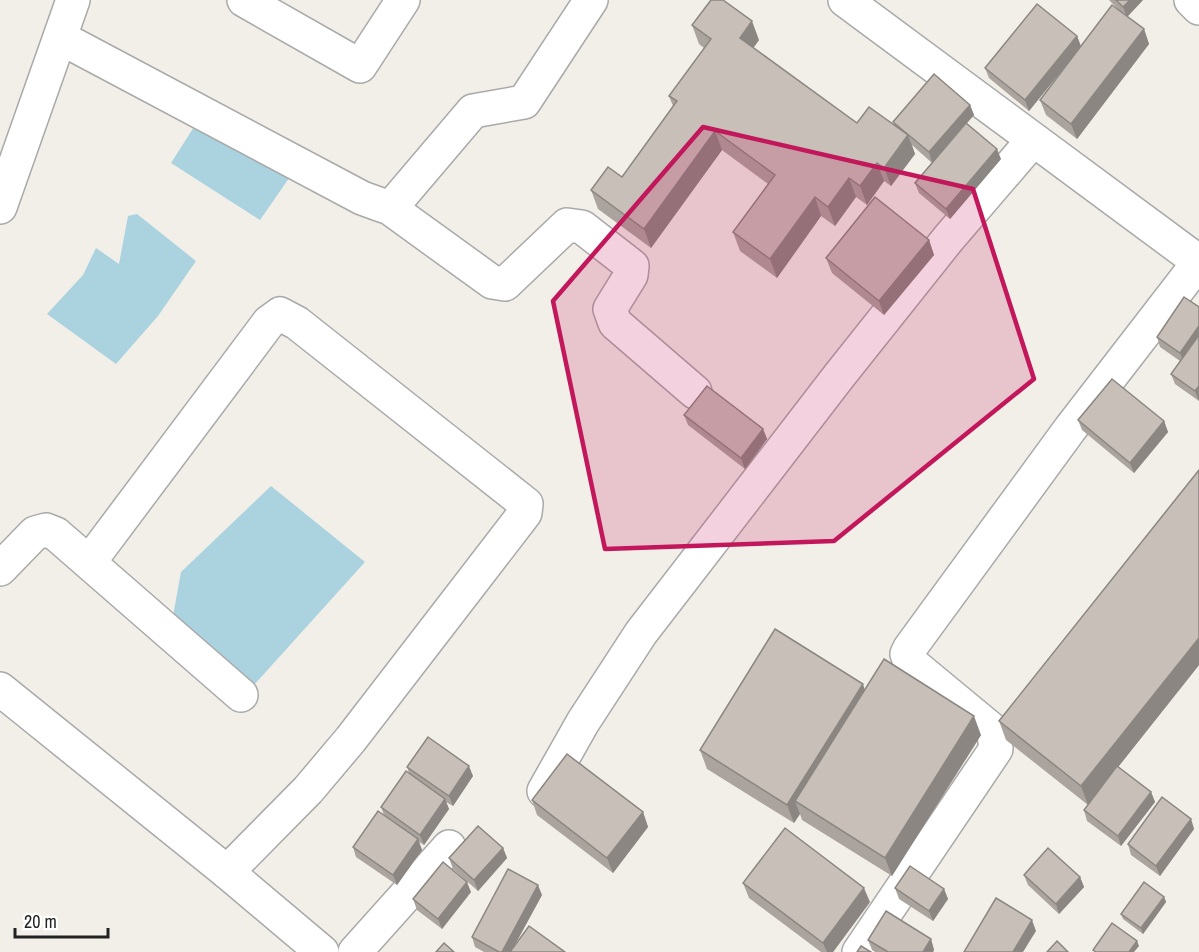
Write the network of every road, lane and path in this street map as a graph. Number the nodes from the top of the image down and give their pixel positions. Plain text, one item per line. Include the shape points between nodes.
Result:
1 (73, 0) edge
2 (244, 0) edge
3 (403, 0) edge
4 (591, 0) edge
5 (845, 0) edge
6 (1191, 0) edge
7 (1199, 8) edge
8 (61, 38) junction
9 (1033, 140) junction
10 (387, 206) junction
11 (0, 207) edge
12 (1199, 262) edge
13 (695, 392) dead end
14 (90, 561) junction
15 (0, 569) edge
16 (0, 689) edge
17 (241, 695) dead end
18 (544, 790) edge
19 (449, 847) dead end
20 (227, 872) junction
21 (322, 952) edge
22 (355, 952) edge
23 (859, 952) edge

1 - 8 street
2 - 3 street via 360,66
4 - 10 street via 524,102 473,111 394,204
5 - 9 street
6 - 7 street
8 - 10 street via 362,198
8 - 11 street
9 - 12 street
9 - 18 street via 839,376 641,633
10 - 13 street via 501,285 567,225 582,227 632,266 631,275 610,309 615,323
12 - 23 street via 1070,429 910,648 910,662 991,729 996,749
14 - 15 street via 46,530 35,534
14 - 17 street
14 - 20 street via 270,322 280,314 297,323 526,504 525,513 351,739 308,790
16 - 20 street
19 - 22 street
20 - 21 street

